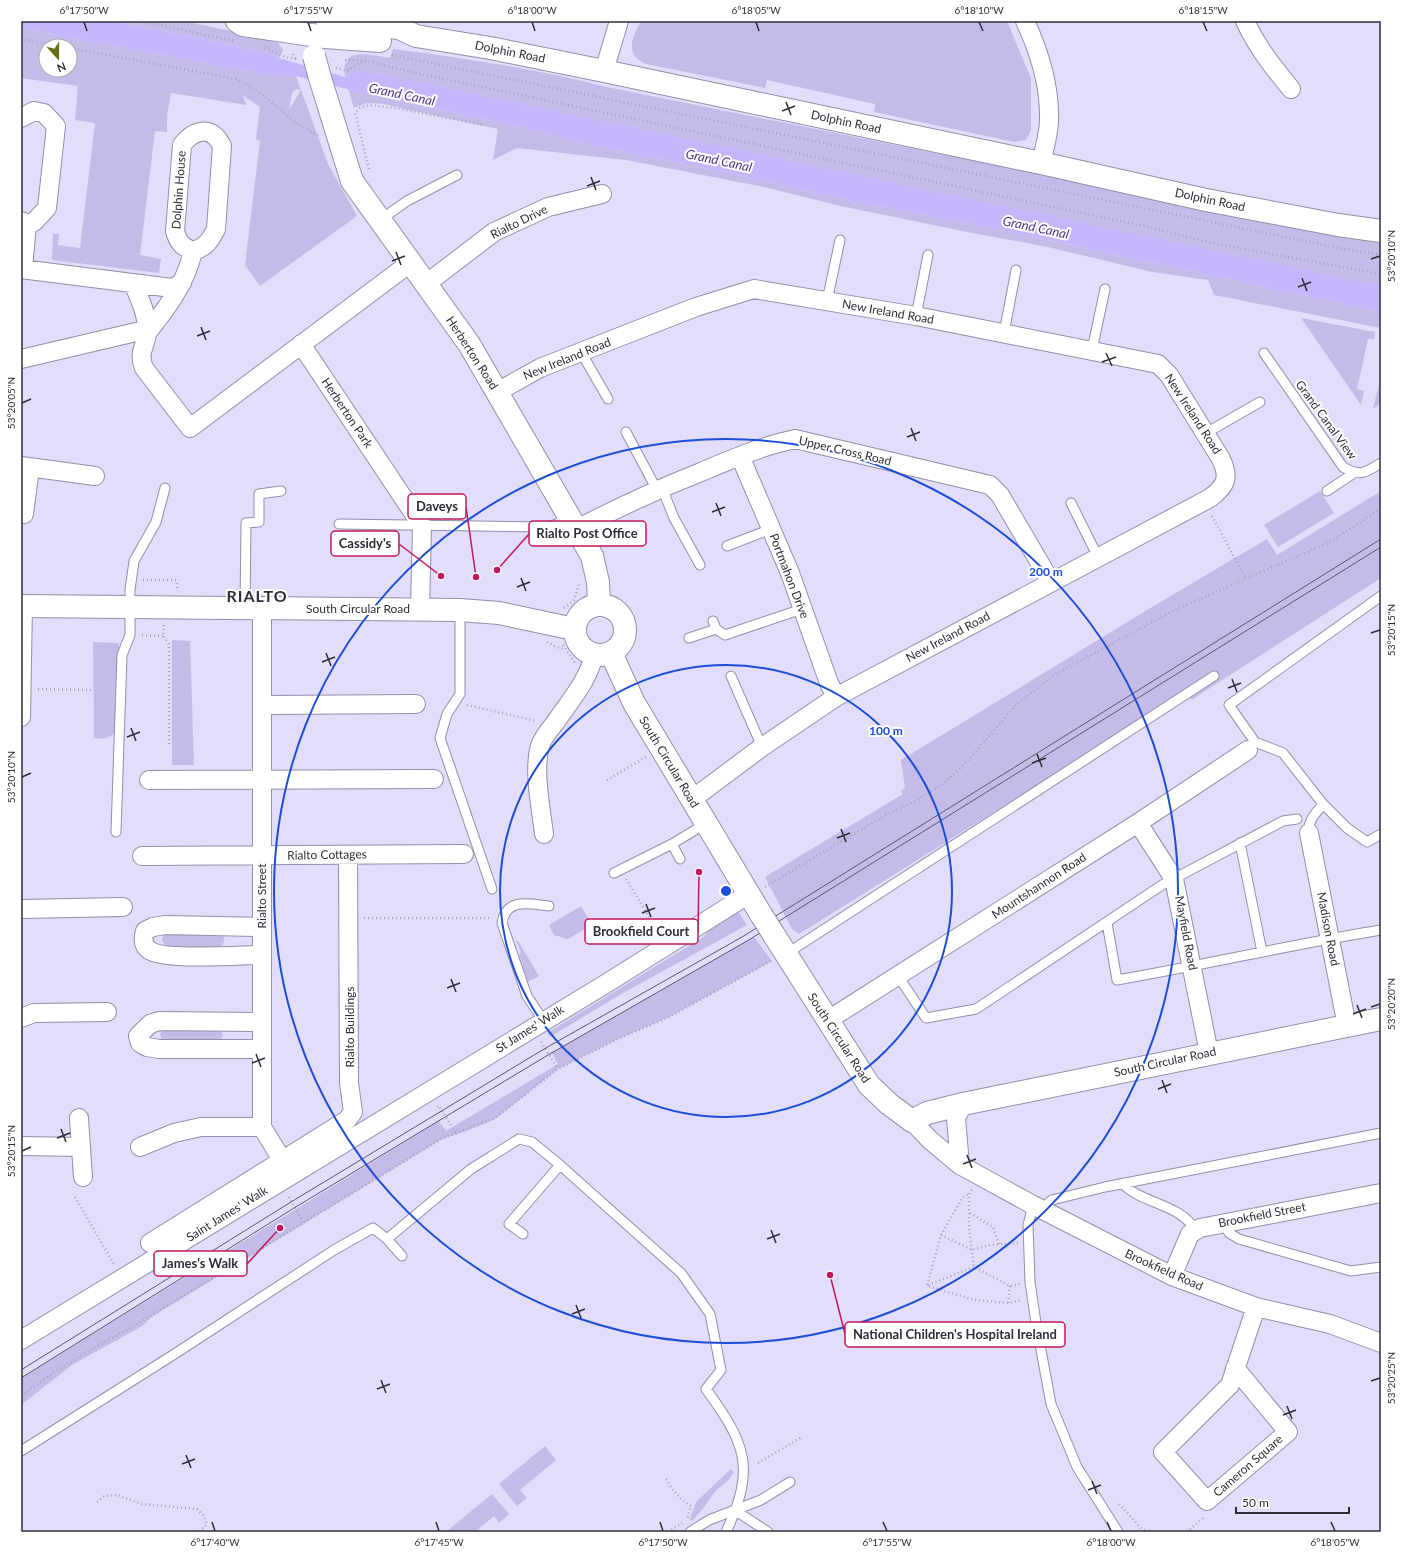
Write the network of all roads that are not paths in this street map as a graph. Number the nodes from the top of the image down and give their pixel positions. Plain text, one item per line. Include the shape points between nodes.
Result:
1 (327, 21) edge
2 (619, 21) edge
3 (1025, 21) edge
4 (1245, 21) edge
5 (305, 28) edge
6 (238, 31) edge
7 (416, 36) junction
8 (604, 71) junction
9 (1291, 88) dead end
10 (21, 118) edge
11 (1041, 163) junction
12 (457, 175) dead end
13 (602, 194) dead end
14 (380, 220) junction
15 (24, 222) edge
16 (1381, 231) edge
17 (840, 240) dead end
18 (193, 251) junction
19 (928, 255) dead end
20 (410, 264) junction
21 (22, 269) edge
22 (1016, 270) dead end
23 (133, 283) junction
24 (182, 283) junction
25 (426, 284) junction
26 (1105, 289) dead end
27 (827, 301) junction
28 (916, 316) junction
29 (147, 333) junction
30 (1004, 333) junction
31 (301, 344) junction
32 (1092, 350) junction
33 (581, 352) junction
34 (1264, 353) dead end
35 (21, 359) edge
36 (497, 392) junction
37 (608, 399) dead end
38 (1260, 402) dead end
39 (626, 432) dead end
40 (1206, 433) junction
41 (740, 456) junction
42 (1381, 463) edge
43 (26, 467) edge
44 (1354, 473) junction
45 (95, 476) dead end
46 (165, 488) dead end
47 (660, 489) junction
48 (281, 491) dead end
49 (1327, 491) dead end
50 (1071, 504) dead end
51 (24, 514) dead end
52 (573, 523) junction
53 (338, 524) dead end
54 (422, 526) junction
55 (771, 529) junction
56 (726, 546) dead end
57 (1098, 557) junction
58 (700, 566) dead end
59 (1051, 582) junction
60 (1381, 596) edge
61 (607, 599) junction
62 (22, 606) edge
63 (129, 606) junction
64 (254, 608) junction
65 (420, 609) junction
66 (802, 609) junction
67 (460, 610) junction
68 (574, 629) junction
69 (689, 638) dead end
70 (612, 651) junction
71 (731, 676) dead end
72 (1214, 676) dead end
73 (836, 697) junction
74 (416, 704) dead end
75 (263, 705) junction
76 (21, 717) edge
77 (1252, 746) junction
78 (762, 747) junction
79 (434, 779) dead end
80 (149, 780) dead end
81 (262, 780) junction
82 (691, 800) junction
83 (1323, 804) junction
84 (1296, 819) dead end
85 (1138, 823) junction
86 (705, 824) junction
87 (116, 832) dead end
88 (1309, 833) joint
89 (544, 834) dead end
90 (1381, 834) edge
91 (1240, 843) junction
92 (672, 844) junction
93 (464, 854) dead end
94 (348, 855) junction
95 (142, 856) dead end
96 (262, 856) junction
97 (680, 859) dead end
98 (614, 873) dead end
99 (1174, 879) junction
100 (492, 889) dead end
101 (756, 891) junction
102 (549, 906) dead end
103 (123, 907) dead end
104 (21, 908) edge
105 (1107, 923) junction
106 (262, 927) junction
107 (1381, 930) edge
108 (1330, 938) junction
109 (1262, 952) junction
110 (786, 954) junction
111 (262, 955) junction
112 (1192, 967) junction
113 (898, 976) junction
114 (107, 1012) dead end
115 (21, 1018) edge
116 (1381, 1019) edge
117 (828, 1020) junction
118 (262, 1022) junction
119 (540, 1022) junction
120 (1347, 1026) junction
121 (262, 1049) junction
122 (1209, 1053) junction
123 (963, 1104) junction
124 (79, 1118) dead end
125 (912, 1121) junction
126 (262, 1127) junction
127 (1381, 1133) edge
128 (21, 1146) edge
129 (81, 1147) junction
130 (140, 1147) dead end
131 (310, 1163) joint
132 (560, 1165) junction
133 (960, 1166) junction
134 (286, 1168) junction
135 (83, 1177) dead end
136 (1122, 1184) junction
137 (1381, 1193) edge
138 (1037, 1208) junction
139 (1224, 1223) junction
140 (1195, 1230) junction
141 (523, 1234) dead end
142 (387, 1239) junction
143 (150, 1242) dead end
144 (402, 1256) dead end
145 (1381, 1267) edge
146 (1172, 1276) junction
147 (1256, 1307) junction
148 (21, 1340) edge
149 (1381, 1343) edge
150 (1236, 1368) junction
151 (21, 1451) edge
152 (790, 1482) dead end
153 (736, 1511) junction
154 (690, 1532) edge
155 (726, 1532) edge
156 (768, 1532) edge
157 (1118, 1532) edge

1 - 7 main road, Dolphin Road via 398,28
2 - 8 street
3 - 11 street via 1034,41 1046,90 1050,121
4 - 9 street via 1267,61
5 - 6 main road, Dolphin Road via 243,25
5 - 7 main road, Dolphin Road via 398,42
5 - 14 main road, Herberton Road, bridge via 352,181
7 - 8 main road, Dolphin Road
8 - 11 main road, Dolphin Road
10 - 15 street via 34,111 44,113 56,126 47,208 34,222
11 - 16 main road, Dolphin Road via 1206,200
12 - 14 lane via 407,201
13 - 25 street, Rialto Drive via 548,206 494,232
14 - 20 main road, Herberton Road
15 - 21 street
17 - 27 lane
18 - 18 street, Dolphin House via 178,241 175,231 182,145 189,136 210,132 218,137 222,146 216,229 210,241 201,249
18 - 24 street
19 - 28 lane
20 - 25 main road, Herberton Road
20 - 31 street
21 - 23 street
22 - 30 lane
23 - 24 street via 172,288
23 - 29 street via 142,303
24 - 29 street
25 - 36 main road, Herberton Road via 469,344
26 - 32 lane
27 - 28 street, New Ireland Road
27 - 33 street, New Ireland Road via 754,290 696,307
28 - 30 street, New Ireland Road
29 - 31 street via 140,360 190,428
29 - 35 street via 136,332
30 - 32 street, New Ireland Road
31 - 54 street, Herberton Park
32 - 40 street, New Ireland Road via 1158,364 1169,375
33 - 36 street, New Ireland Road via 540,368
33 - 37 lane
34 - 44 lane, Grand Canal View via 1343,467
36 - 52 main road, Herberton Road
38 - 40 lane
39 - 47 lane
40 - 57 street, New Ireland Road via 1226,469 1225,482 1218,492
41 - 47 street, Upper Cross Road
41 - 55 street, Portmahon Drive
41 - 59 street, Upper Cross Road via 796,439 990,485 1000,495
42 - 44 lane, Grand Canal View via 1366,473
43 - 45 street
43 - 51 street
44 - 49 lane
46 - 63 lane via 156,522 134,561
47 - 52 street, Upper Cross Road
47 - 58 lane
48 - 64 lane via 259,494 259,522 246,523
50 - 57 lane
52 - 54 lane via 547,527
52 - 61 main road, Herberton Road via 593,562 598,582
53 - 54 lane
54 - 65 street
55 - 56 lane
55 - 66 street, Portmahon Drive
57 - 59 street, New Ireland Road
59 - 73 street, New Ireland Road
60 - 77 lane via 1228,704
61 - 68 main road via 580,613
61 - 70 main road via 606,605 616,610 625,624 623,641
62 - 63 main road, South Circular Road
62 - 76 street
63 - 64 main road, South Circular Road via 172,600
63 - 87 lane via 130,635 122,655
64 - 65 main road, South Circular Road
64 - 75 street, Rialto Street
65 - 67 main road, South Circular Road
66 - 69 lane via 725,635 715,625
66 - 73 street, Portmahon Drive
67 - 68 main road, South Circular Road via 499,613
67 - 100 lane via 460,694 447,714 440,738
68 - 70 main road via 581,647
70 - 82 main road, South Circular Road via 634,704
70 - 89 street via 591,666 582,684 540,745 538,760
71 - 78 lane
72 - 110 lane
73 - 78 street, New Ireland Road
74 - 75 street
75 - 81 street, Rialto Street
77 - 83 lane via 1283,753
77 - 85 street, Mountshannon Road
78 - 82 street, New Ireland Road
79 - 81 street
80 - 81 street
81 - 96 street, Rialto Street
82 - 86 main road, South Circular Road
83 - 88 lane via 1311,820
83 - 90 lane via 1347,828 1367,842
84 - 91 lane via 1283,821
85 - 99 street, Mayfield Road
85 - 113 street, Mountshannon Road
86 - 92 lane
86 - 101 main road, South Circular Road
88 - 108 street, Madison Road
91 - 99 lane
91 - 109 lane
92 - 97 lane
92 - 98 lane
93 - 94 street, Rialto Cottages
94 - 96 street, Rialto Cottages
94 - 134 street, Rialto Buildings via 350,1083 353,1112 347,1120
95 - 96 street, Rialto Cottages
96 - 106 street, Rialto Street
99 - 105 lane
99 - 112 street, Mayfield Road
101 - 110 main road, South Circular Road, bridge via 760,913
101 - 119 street, St James' Walk
102 - 119 lane via 515,904 504,914 502,923 527,996
103 - 104 street
105 - 112 lane via 1117,980
105 - 113 lane via 976,1009 926,1018
106 - 111 street, Rialto Street
106 - 111 street via 165,925 145,931 143,938 145,946 150,951 165,956
107 - 108 lane
108 - 109 lane
108 - 120 street, Madison Road
109 - 112 lane
110 - 117 main road, South Circular Road
111 - 118 street, Rialto Street
112 - 122 street, Mayfield Road
113 - 117 street, Mountshannon Road
114 - 115 street via 34,1014
116 - 120 main road, South Circular Road
117 - 125 main road, South Circular Road via 869,1085
118 - 121 street, Rialto Street
118 - 121 street via 159,1021 150,1024 138,1036 140,1043 159,1049
119 - 131 street, St James' Walk
120 - 122 main road, South Circular Road
121 - 126 street, Rialto Street
122 - 123 main road, South Circular Road
123 - 125 main road, South Circular Road via 927,1113
123 - 133 street via 956,1118
124 - 129 street
125 - 133 street, Brookfield Road
126 - 130 street via 201,1127 174,1133
126 - 134 street, Rialto Street
127 - 136 lane
128 - 129 street
129 - 135 street
131 - 134 street, Saint James' Walk
132 - 141 lane via 509,1224
132 - 142 lane via 532,1142 519,1139 472,1169
132 - 153 lane via 681,1273 710,1314 721,1370 706,1389 724,1415 741,1448 744,1464 742,1488
133 - 138 street, Brookfield Road
134 - 143 street
134 - 148 street, Saint James' Walk
136 - 138 lane via 1052,1200
136 - 140 lane via 1129,1191 1179,1214
137 - 139 street, Brookfield Street
138 - 146 street, Brookfield Road
138 - 157 lane via 1028,1225 1030,1282 1054,1411 1077,1467
139 - 140 street, Brookfield Street
139 - 145 lane via 1229,1233 1240,1240 1351,1271
140 - 146 street via 1190,1234
142 - 144 lane
142 - 151 lane via 373,1228 334,1250
146 - 147 street, Brookfield Road
147 - 149 street, Brookfield Road via 1330,1324
147 - 150 street, Cameron Square
150 - 150 street, Cameron Square via 1230,1385 1163,1452 1207,1501 1288,1432
152 - 153 lane via 761,1500
153 - 154 lane via 709,1520
153 - 155 lane
153 - 156 lane

